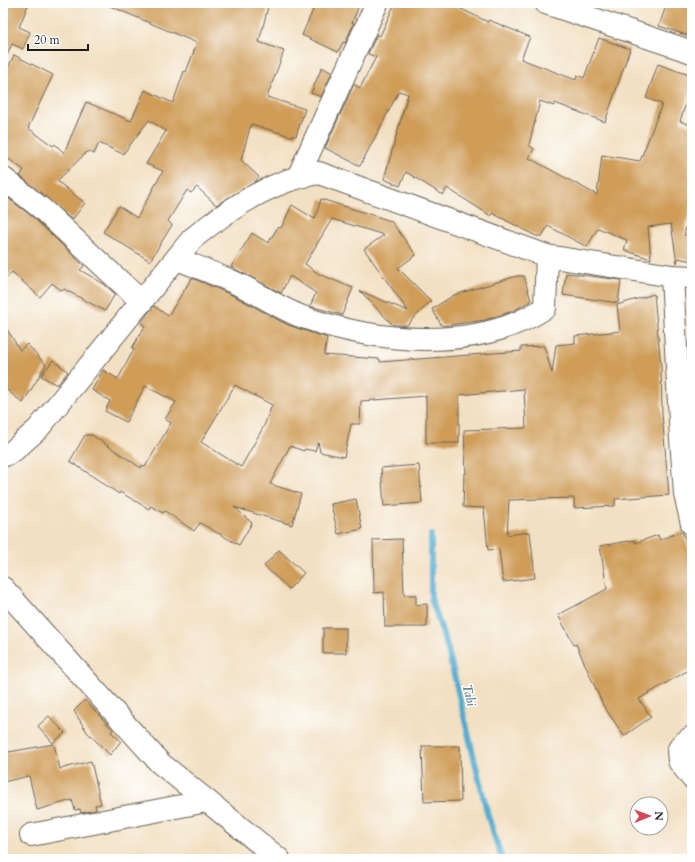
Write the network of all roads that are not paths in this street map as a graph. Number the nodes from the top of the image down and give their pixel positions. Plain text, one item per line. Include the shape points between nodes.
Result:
1 (377, 3) edge
2 (546, 3) edge
3 (692, 52) edge
4 (298, 177) junction
5 (3, 178) edge
6 (546, 256) junction
7 (177, 259) junction
8 (682, 277) edge
9 (142, 302) junction
10 (3, 456) edge
11 (692, 524) edge
12 (3, 588) edge
13 (692, 737) edge
14 (692, 778) edge
15 (208, 801) junction
16 (31, 835) dead end
17 (279, 859) edge

1 - 4 street
2 - 3 street
4 - 6 street via 319,173
4 - 7 street via 272,186 213,222 192,239
5 - 9 street via 42,209
6 - 7 street via 545,308 527,320 471,336 425,340 340,328 299,315 246,288
6 - 8 street
7 - 9 street
8 - 11 street via 681,439 685,494
9 - 10 street via 38,429 13,452
12 - 15 street via 160,763
13 - 14 street via 682,744 678,751 679,761
15 - 16 street
15 - 17 street

